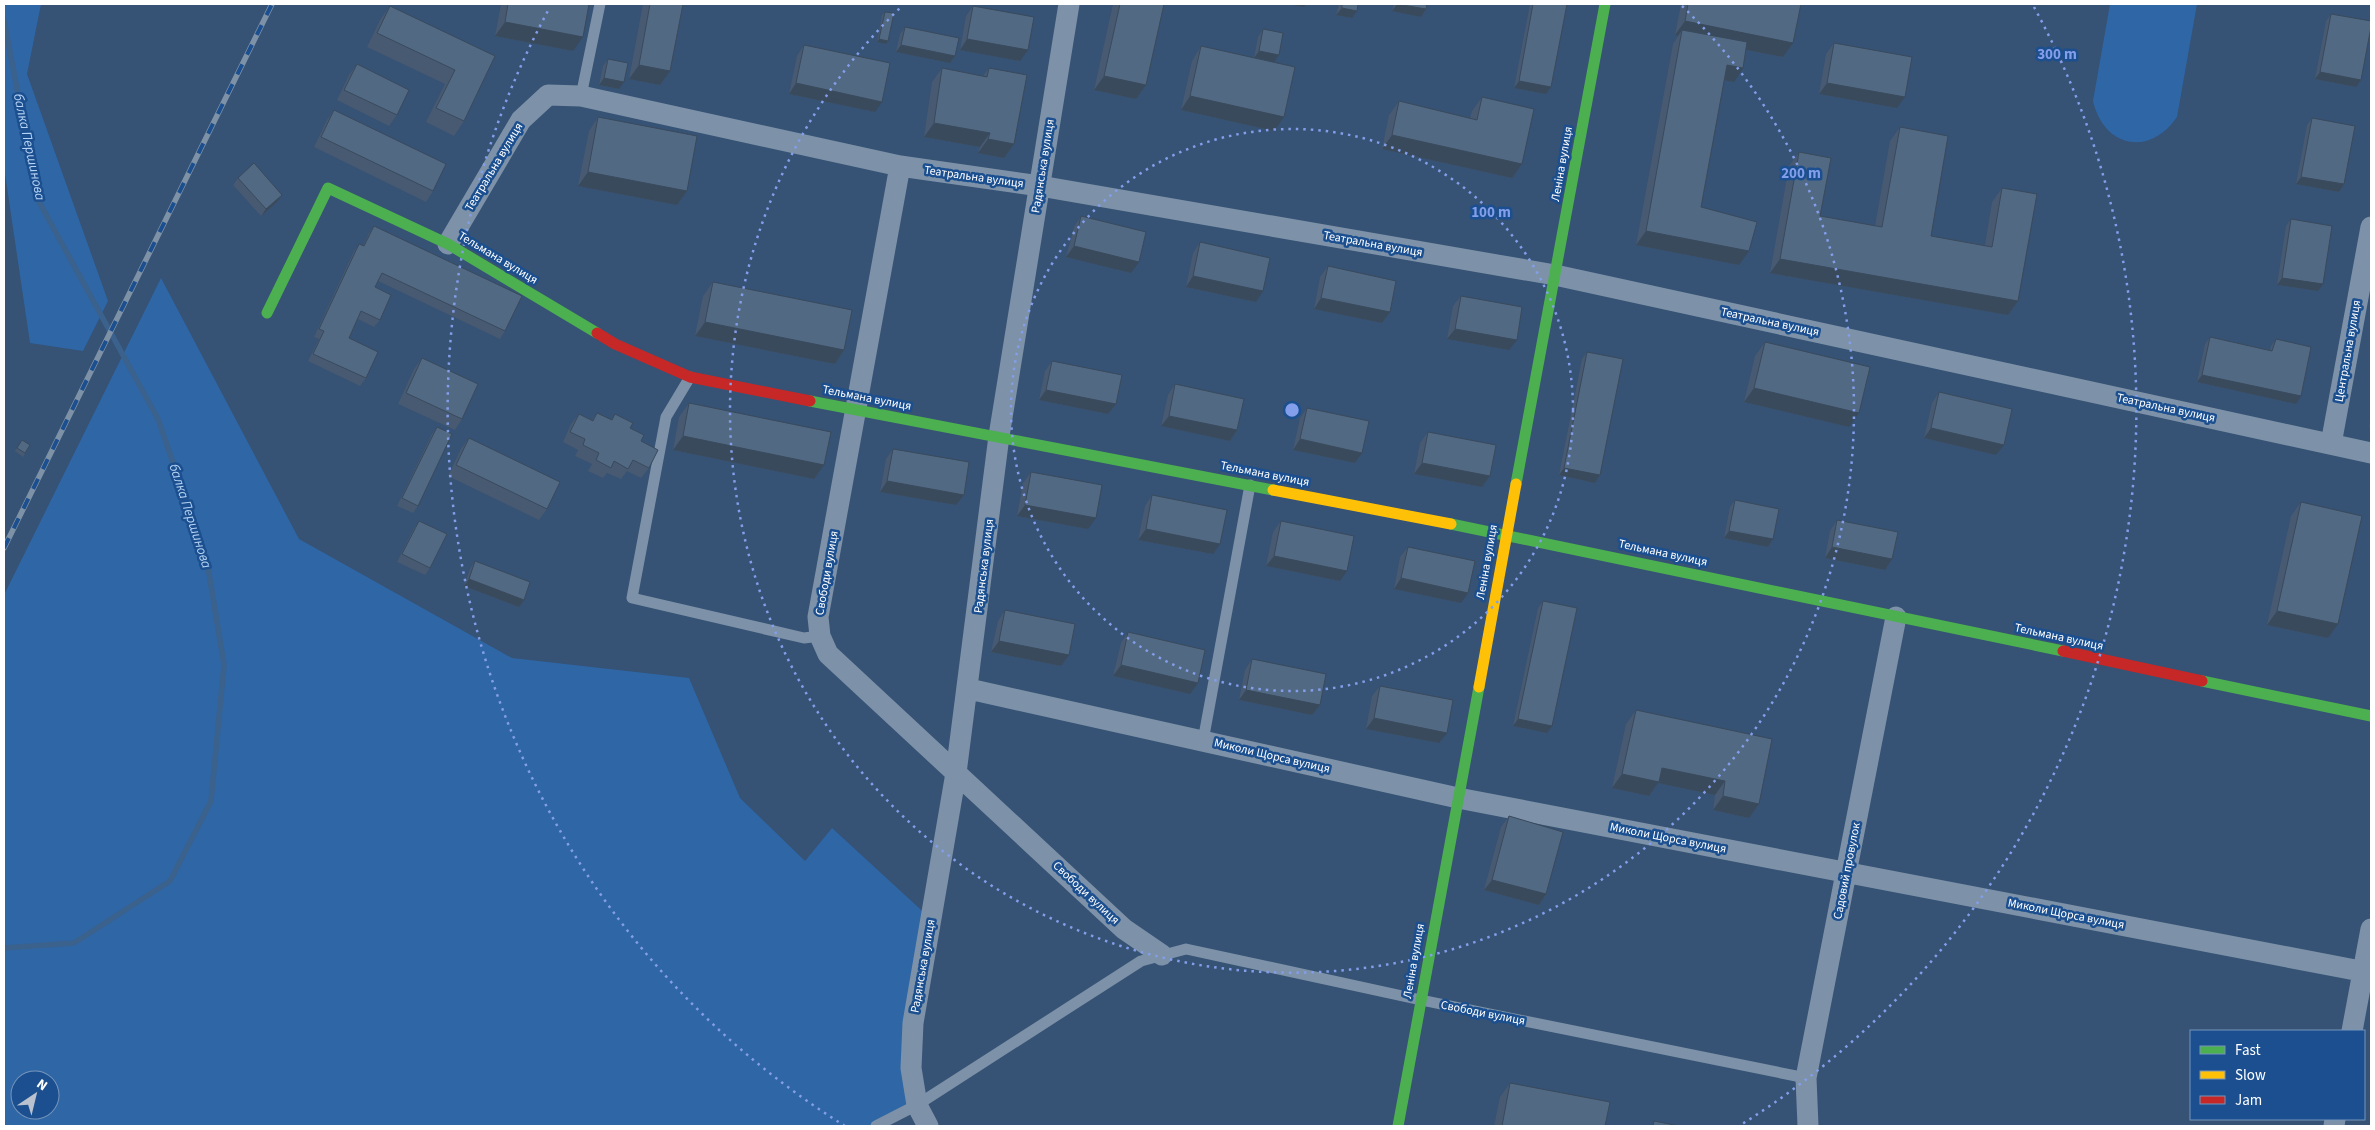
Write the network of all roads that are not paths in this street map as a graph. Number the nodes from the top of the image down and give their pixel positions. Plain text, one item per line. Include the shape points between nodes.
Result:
1 (600, 4) edge
2 (1069, 4) edge
3 (1605, 4) edge
4 (581, 96) junction
5 (900, 166) junction
6 (1040, 186) junction
7 (2371, 228) edge
8 (448, 244) junction
9 (1555, 276) junction
10 (267, 313) dead end
11 (690, 377) junction
12 (857, 411) junction
13 (1000, 436) junction
14 (2331, 444) junction
15 (2371, 453) edge
16 (1250, 485) junction
17 (1506, 534) junction
18 (1896, 617) junction
19 (820, 636) junction
20 (968, 689) junction
21 (2371, 716) edge
22 (1203, 741) junction
23 (956, 773) junction
24 (1458, 798) junction
25 (1846, 872) junction
26 (2371, 929) edge
27 (1162, 955) junction
28 (2368, 972) edge
29 (1421, 1000) junction
30 (2352, 1030) edge
31 (1806, 1078) junction
32 (917, 1105) junction
33 (876, 1126) edge
34 (928, 1126) edge
35 (1398, 1126) edge
36 (1808, 1126) edge

1 - 4 lane
2 - 6 street, Радянська вулиця
3 - 9 street, Леніна вулиця
4 - 5 street, Театральна вулиця
4 - 8 street, Театральна вулиця via 548,95 521,120
5 - 6 street, Театральна вулиця
5 - 12 street, Свободи вулиця
6 - 9 street, Театральна вулиця
6 - 13 street, Радянська вулиця
7 - 14 street, Центральна вулиця
8 - 10 street, Тельмана вулиця via 328,188
8 - 11 street, Тельмана вулиця via 615,344
9 - 14 street, Театральна вулиця
9 - 17 street, Леніна вулиця
11 - 12 street, Тельмана вулиця
11 - 19 lane via 666,417 632,598 804,638
12 - 13 street, Тельмана вулиця
12 - 19 street, Свободи вулиця via 818,617
13 - 16 street, Тельмана вулиця
13 - 20 street, Радянська вулиця
14 - 15 street, Театральна вулиця
16 - 17 street, Тельмана вулиця
16 - 22 lane
17 - 18 street, Тельмана вулиця
17 - 24 street, Леніна вулиця
18 - 21 street, Тельмана вулиця
18 - 25 street, Садовий провулок
19 - 23 street, Свободи вулиця via 828,654
20 - 22 street, Миколи Щорса вулиця
20 - 23 street, Радянська вулиця
22 - 24 street, Миколи Щорса вулиця
23 - 27 street, Свободи вулиця via 1124,929
23 - 32 street, Радянська вулиця via 913,1023 911,1068
24 - 25 street, Миколи Щорса вулиця
24 - 29 street, Леніна вулиця
25 - 28 street, Миколи Щорса вулиця
25 - 31 street, Садовий провулок
26 - 28 street
27 - 29 lane, Свободи вулиця via 1186,949
27 - 32 lane, Свободи вулиця via 1141,961
28 - 30 street
29 - 31 lane, Свободи вулиця
29 - 35 street, Леніна вулиця
31 - 36 street, Садовий провулок
32 - 33 lane, Свободи вулиця
32 - 34 street, Радянська вулиця

